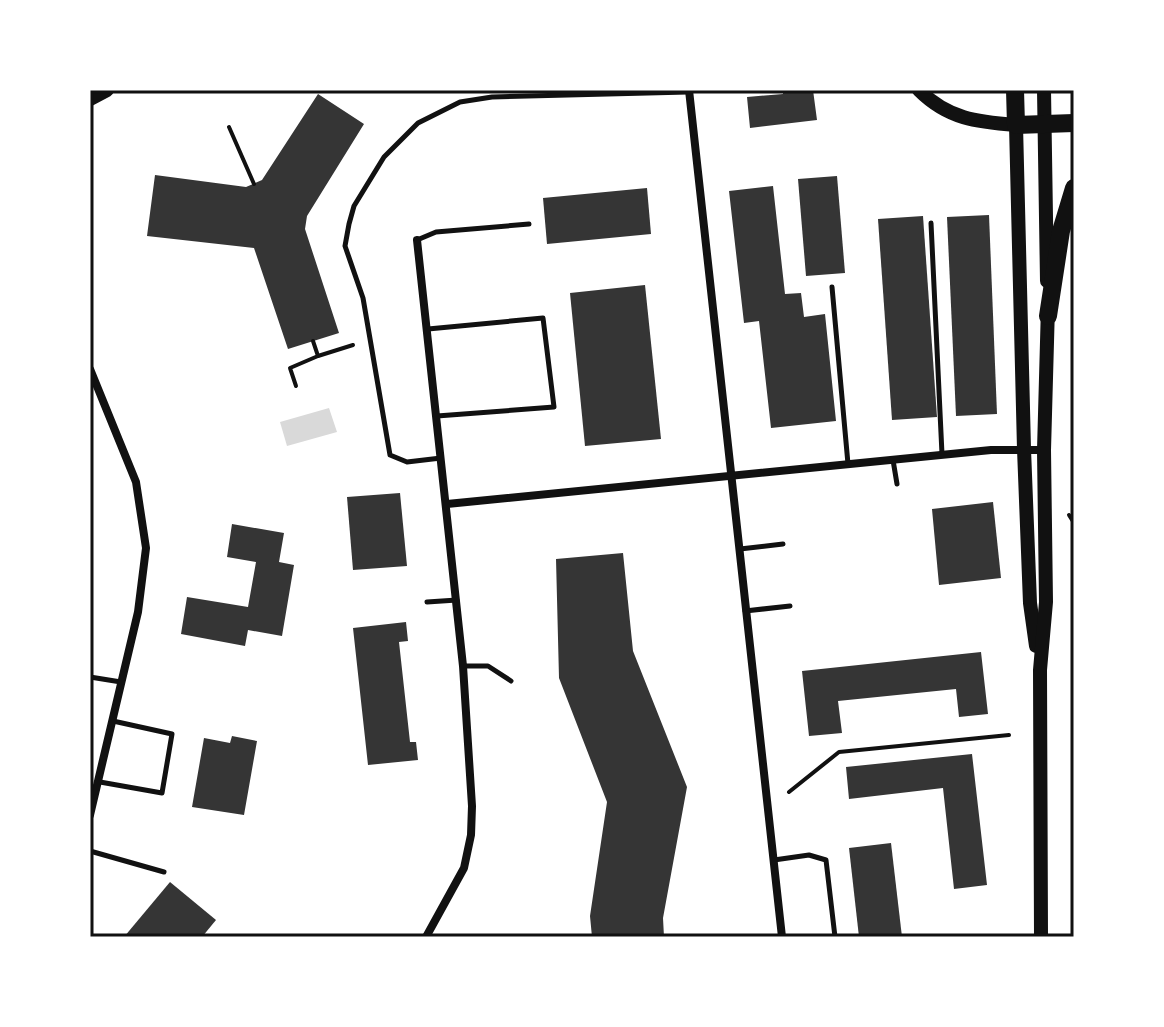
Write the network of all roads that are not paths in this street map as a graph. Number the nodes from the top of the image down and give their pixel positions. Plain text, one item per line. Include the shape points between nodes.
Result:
1 (107, 90) edge
2 (919, 90) edge
3 (1015, 90) edge
4 (1044, 90) edge
5 (689, 91) edge
6 (90, 99) edge
7 (1074, 123) edge
8 (1045, 124) junction
9 (1016, 125) junction
10 (1074, 188) edge
11 (931, 223) dead end
12 (529, 224) dead end
13 (417, 240) joint
14 (832, 287) dead end
15 (1048, 316) junction
16 (428, 329) junction
17 (90, 369) edge
18 (437, 416) junction
19 (1024, 449) junction
20 (1044, 450) junction
21 (942, 455) junction
22 (442, 458) junction
23 (892, 459) junction
24 (848, 464) junction
25 (730, 475) junction
26 (897, 484) dead end
27 (447, 504) junction
28 (783, 544) dead end
29 (739, 549) junction
30 (457, 600) junction
31 (427, 602) dead end
32 (790, 606) dead end
33 (745, 611) junction
34 (463, 666) junction
35 (1040, 670) junction
36 (90, 677) edge
37 (511, 681) dead end
38 (122, 682) junction
39 (113, 721) junction
40 (100, 782) junction
41 (90, 815) edge
42 (90, 851) edge
43 (774, 860) junction
44 (164, 872) dead end
45 (426, 937) edge
46 (782, 937) edge
47 (835, 937) edge
48 (1041, 937) edge

1 - 6 street
2 - 9 street via 964,119
3 - 9 highway
4 - 8 street
5 - 22 lane via 460,102 418,123 384,157 354,206 345,246 363,298 390,455 407,462
5 - 25 street
7 - 8 highway
8 - 9 highway
8 - 15 street
9 - 19 street
10 - 15 highway via 1061,231
11 - 21 lane
12 - 13 lane via 436,232
13 - 16 street
14 - 24 lane
15 - 20 street
16 - 18 street
16 - 18 lane via 543,318 554,407
17 - 38 street via 126,452 144,516 145,561
18 - 22 street
19 - 20 street
19 - 21 street
19 - 35 street via 1030,603
20 - 35 street via 1046,602
21 - 23 street
22 - 27 street
23 - 24 street
23 - 26 lane
24 - 25 street
25 - 27 street
25 - 29 street
27 - 30 street
28 - 29 lane
29 - 33 street
30 - 31 lane
30 - 34 street
32 - 33 lane
33 - 43 street
34 - 37 lane via 488,666
34 - 45 street via 471,835 455,888
35 - 48 street
36 - 38 lane
38 - 39 street
39 - 40 street
39 - 40 lane via 172,734 162,793
40 - 41 street
42 - 44 lane
43 - 46 street
43 - 47 lane via 809,855 826,860

